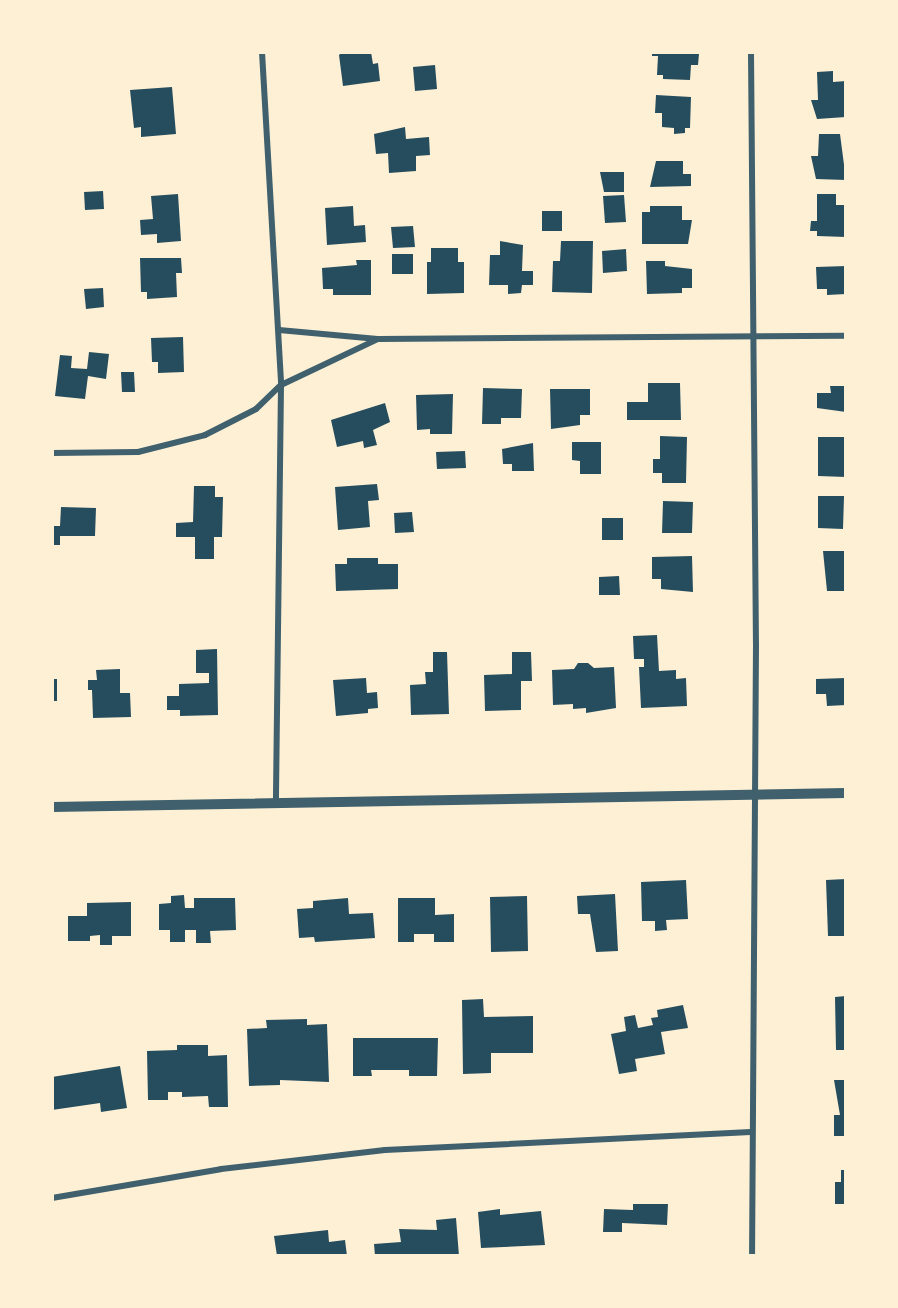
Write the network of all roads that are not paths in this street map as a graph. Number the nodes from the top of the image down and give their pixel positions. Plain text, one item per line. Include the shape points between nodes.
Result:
1 (262, 52) edge
2 (751, 52) edge
3 (279, 330) junction
4 (754, 334) junction
5 (846, 336) edge
6 (378, 339) junction
7 (281, 385) junction
8 (52, 453) edge
9 (846, 793) edge
10 (755, 795) junction
11 (276, 804) junction
12 (52, 807) edge
13 (751, 1132) junction
14 (52, 1198) edge
15 (752, 1256) edge

1 - 3 street
2 - 4 street
3 - 6 street
3 - 7 street
4 - 5 street
4 - 6 street via 477,341
4 - 10 street
6 - 7 street
7 - 8 street via 264,404 228,425 161,448
7 - 11 street
9 - 10 street
10 - 11 street
10 - 13 street
11 - 12 street
13 - 14 street via 351,1153 221,1169
13 - 15 street

